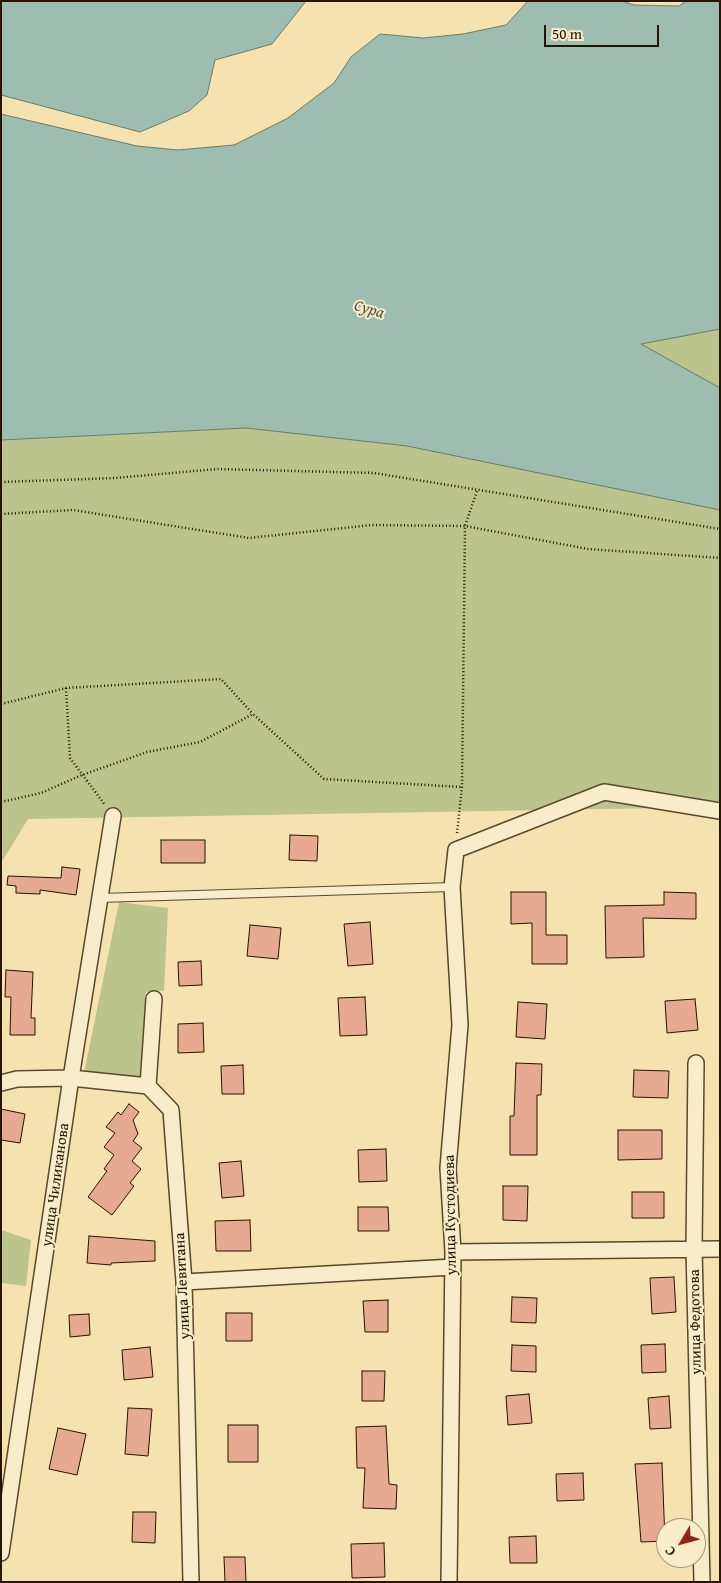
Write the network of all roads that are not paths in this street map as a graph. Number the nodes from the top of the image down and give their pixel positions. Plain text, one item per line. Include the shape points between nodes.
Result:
1 (720, 811) edge
2 (113, 816) road end
3 (452, 887) junction
4 (100, 898) junction
5 (154, 999) dead end
6 (696, 1063) dead end
7 (71, 1078) junction
8 (1, 1083) edge
9 (148, 1086) junction
10 (720, 1248) edge
11 (694, 1249) junction
12 (453, 1259) junction
13 (184, 1282) junction
14 (1, 1554) edge
15 (191, 1582) edge
16 (449, 1582) edge
17 (702, 1582) edge

1 - 3 street, улица Кустодиева via 604,792 456,850
2 - 4 street, улица Чиликанова
3 - 4 lane
3 - 12 street, улица Кустодиева via 460,1025 448,1168
4 - 7 street, улица Чиликанова
5 - 9 street
6 - 11 street, улица Федотова
7 - 8 street via 17,1079
7 - 9 street
7 - 14 street, улица Чиликанова
9 - 13 street, улица Левитана via 171,1110
10 - 11 street
11 - 12 street
11 - 17 street, улица Федотова
12 - 13 street
12 - 16 street, улица Кустодиева
13 - 15 street, улица Левитана

